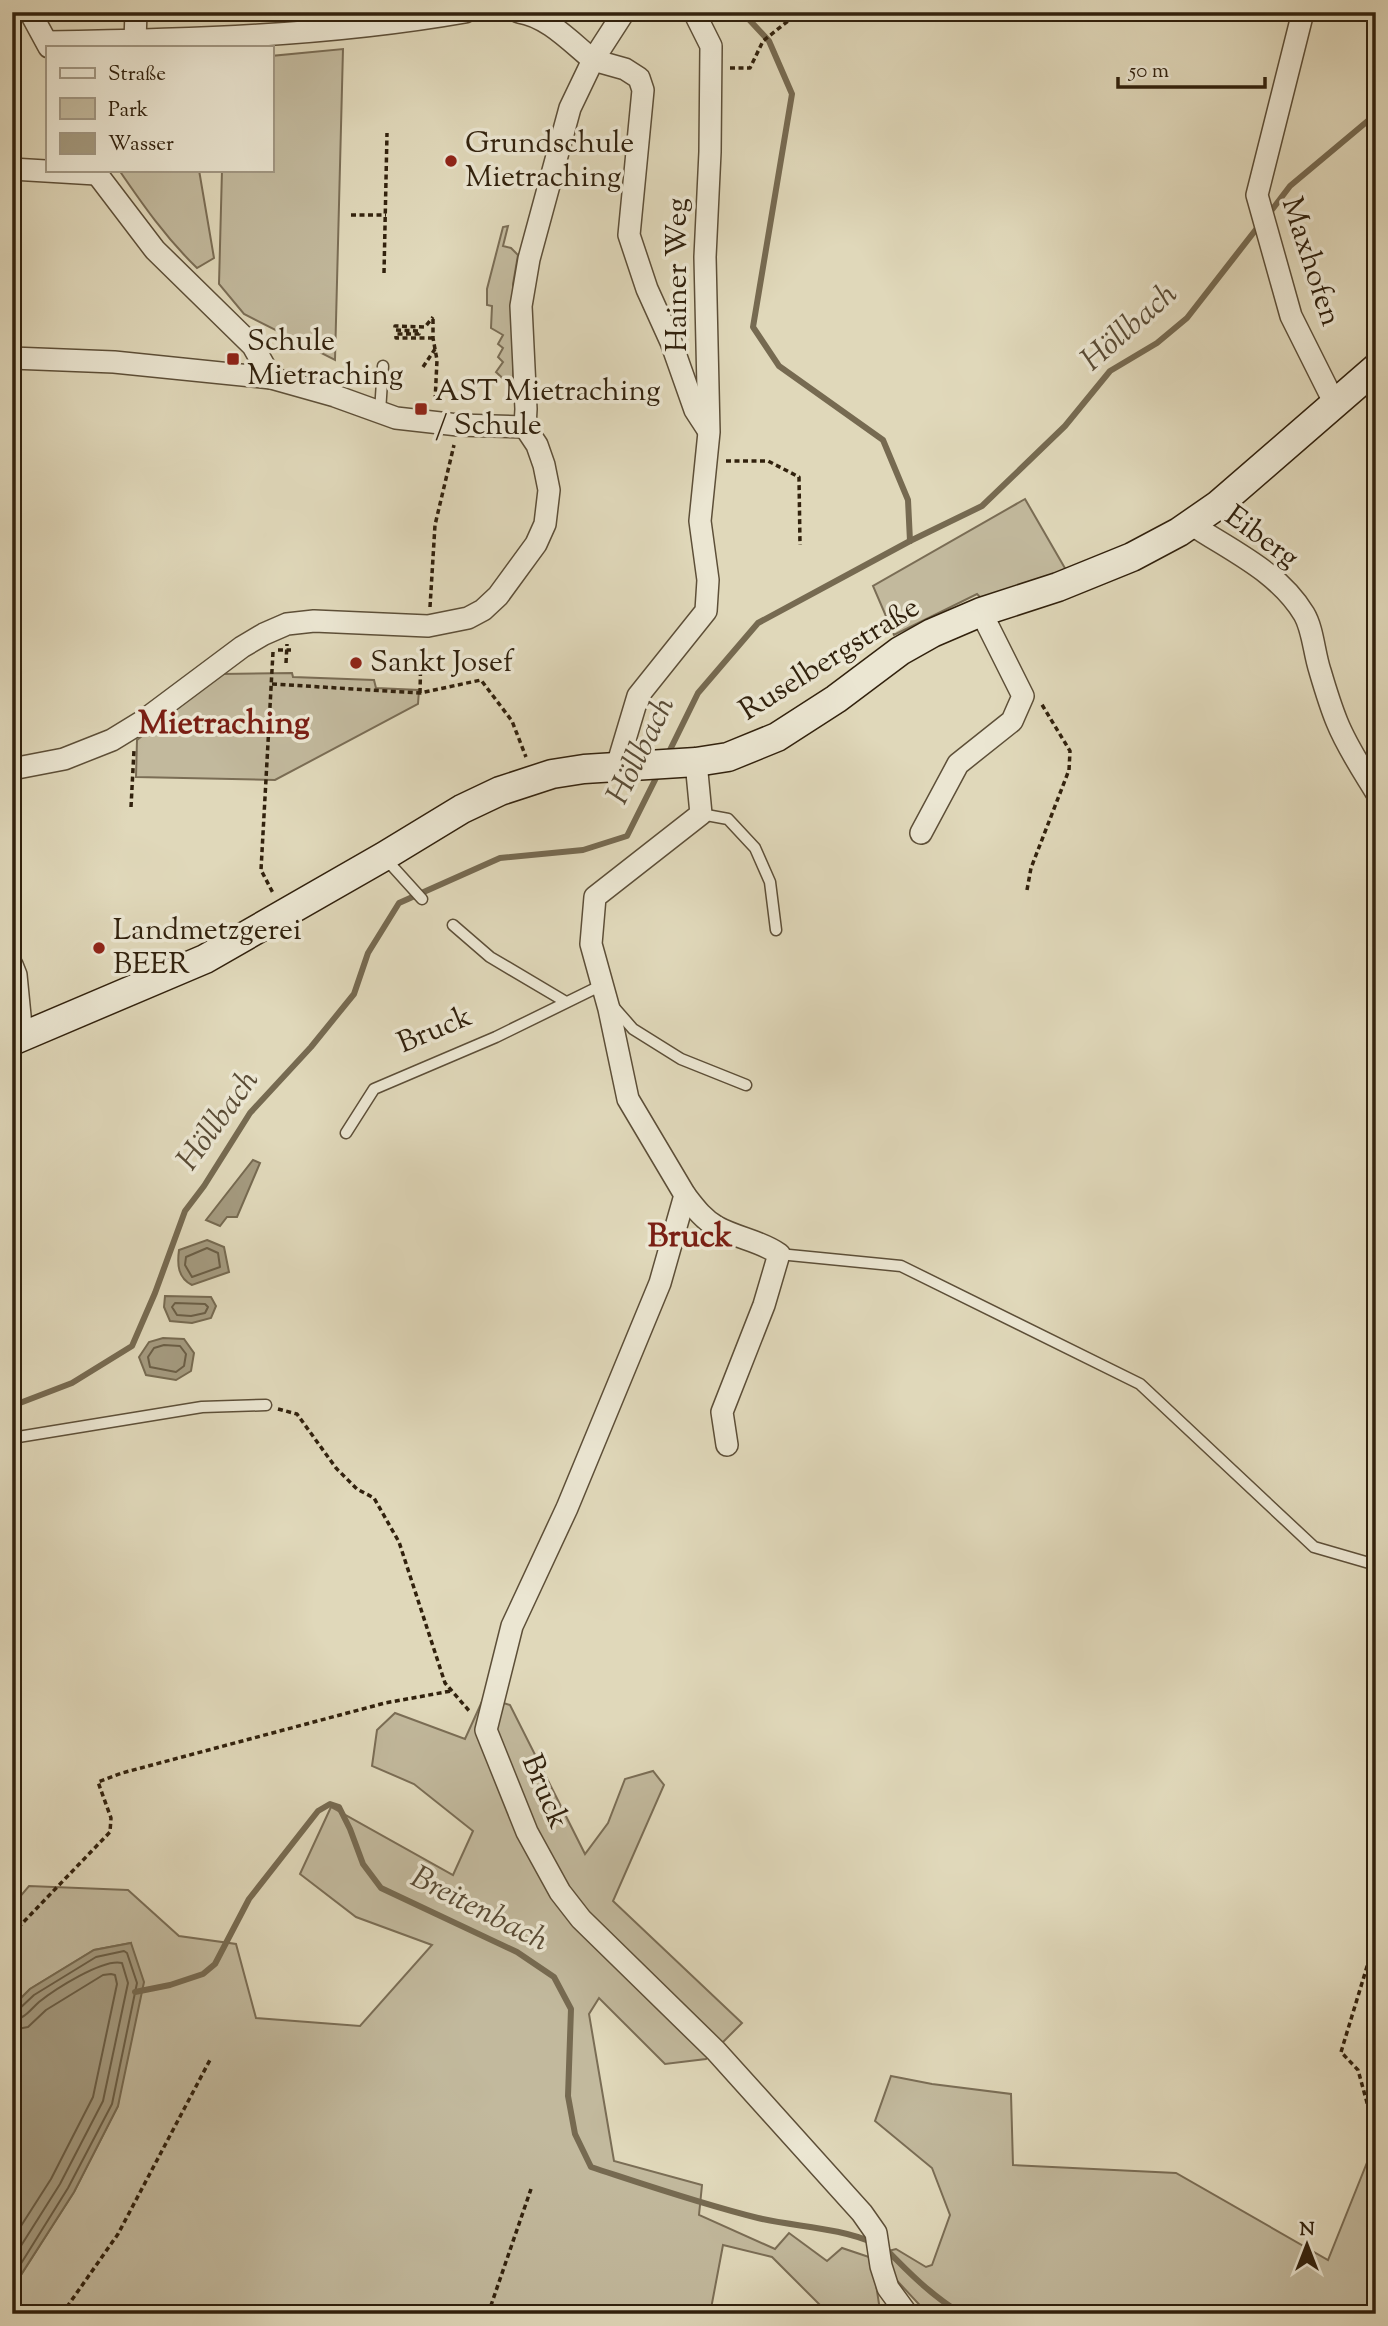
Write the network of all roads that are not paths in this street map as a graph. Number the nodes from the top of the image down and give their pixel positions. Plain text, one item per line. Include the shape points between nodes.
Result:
1 (30, 12) edge
2 (136, 12) edge
3 (465, 12) edge
4 (519, 12) edge
5 (624, 12) edge
6 (694, 12) edge
7 (1303, 12) edge
8 (398, 18) edge
9 (135, 41) junction
10 (48, 44) edge
11 (593, 60) junction
12 (12, 169) edge
13 (46, 170) edge
14 (95, 172) edge
15 (12, 358) edge
16 (383, 366) dead end
17 (1376, 368) edge
18 (271, 377) junction
19 (1335, 404) junction
20 (380, 412) junction
21 (525, 427) junction
22 (709, 432) junction
23 (1191, 524) junction
24 (981, 612) junction
25 (687, 762) junction
26 (617, 766) junction
27 (12, 769) edge
28 (1376, 792) edge
29 (701, 814) junction
30 (921, 833) dead end
31 (383, 856) junction
32 (422, 899) dead end
33 (453, 925) dead end
34 (776, 930) dead end
35 (12, 965) edge
36 (604, 991) junction
37 (566, 1002) junction
38 (17, 1038) edge
39 (746, 1085) dead end
40 (346, 1133) dead end
41 (685, 1195) junction
42 (779, 1254) junction
43 (266, 1405) road end
44 (12, 1438) edge
45 (727, 1446) dead end
46 (1376, 1565) edge
47 (907, 2314) edge

1 - 10 street
2 - 9 street
3 - 8 street
4 - 11 street via 532,14
5 - 11 street
6 - 22 street, Hainer Weg via 711,46 705,257
7 - 19 street, Maxhofen via 1257,195 1291,316
8 - 9 street via 297,32
9 - 10 street
11 - 21 street via 570,108 529,259 521,306
11 - 22 street via 625,69 639,78 643,90 629,235 695,410
12 - 13 street
14 - 18 street via 155,250 253,346
15 - 18 street
16 - 20 lane
17 - 19 main road, Ruselbergstraße
18 - 20 street
19 - 23 main road, Ruselbergstraße
20 - 21 street via 458,425
21 - 27 street via 544,465 548,490 545,524 525,562 483,610 428,626 287,624 242,647 112,740 64,759
22 - 26 street, Hainer Weg via 700,521 708,580 706,611 638,696
23 - 24 main road, Ruselbergstraße via 1132,557
23 - 28 street, Eiberg via 1261,567 1306,616 1336,722
24 - 25 main road, Ruselbergstraße via 900,651 777,737 728,757
24 - 30 street via 1023,696 1012,720 958,764
25 - 26 main road, Ruselbergstraße
25 - 29 street
26 - 31 main road, Ruselbergstraße via 530,780 462,809
29 - 34 lane via 728,819 755,848 769,882
29 - 36 street via 595,897 591,944
31 - 32 lane
31 - 38 main road, Ruselbergstraße via 205,959
33 - 37 lane via 490,957
35 - 38 street
36 - 37 lane, Bruck
36 - 39 lane via 633,1029 681,1059
36 - 41 street via 628,1100
37 - 40 lane, Bruck via 374,1089
41 - 42 street via 702,1217 718,1228
41 - 47 street, Bruck via 660,1283 567,1508 512,1626 486,1730 527,1832 567,1901 716,2051 862,2213 876,2233 888,2288
42 - 45 street via 722,1412
42 - 46 lane via 901,1266 1140,1384 1314,1546
43 - 44 lane via 202,1407

